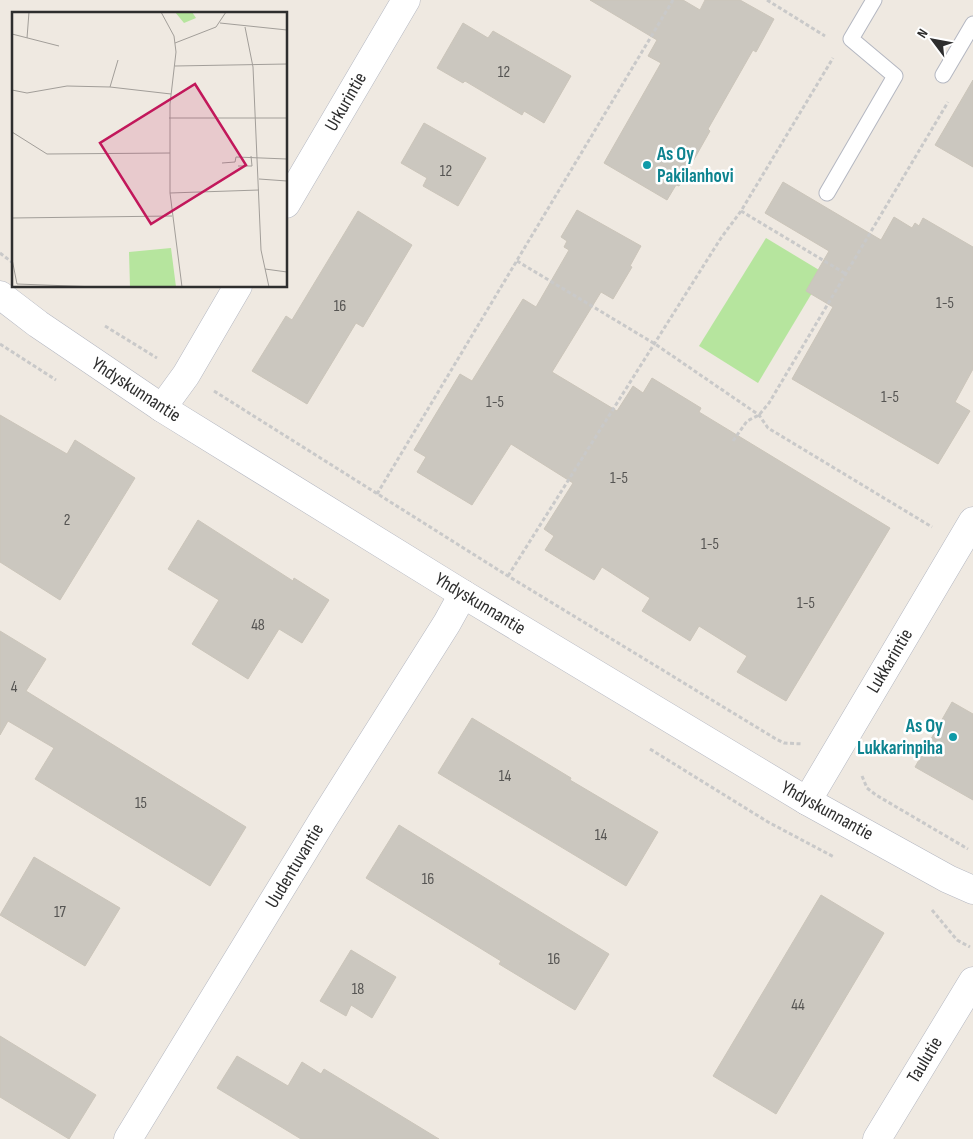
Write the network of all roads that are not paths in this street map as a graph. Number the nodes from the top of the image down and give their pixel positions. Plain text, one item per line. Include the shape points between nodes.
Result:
1 (406, 0) edge
2 (874, 0) edge
3 (973, 24) edge
4 (943, 75) dead end
5 (827, 193) dead end
6 (288, 201) edge
7 (237, 288) edge
8 (0, 295) edge
9 (162, 408) junction
10 (966, 533) edge
11 (463, 594) junction
12 (807, 801) junction
13 (973, 890) edge
14 (973, 981) edge
15 (128, 1139) edge
16 (877, 1139) edge

1 - 6 street, Urkurintie
2 - 5 lane via 846,42 895,76
3 - 4 lane
7 - 9 street via 186,375
8 - 9 street, Yhdyskunnantie
9 - 11 street, Yhdyskunnantie
10 - 12 street, Lukkarintie
11 - 12 street, Yhdyskunnantie
11 - 15 street, Uudentuvantie
12 - 13 street, Yhdyskunnantie
14 - 16 street, Taulutie

